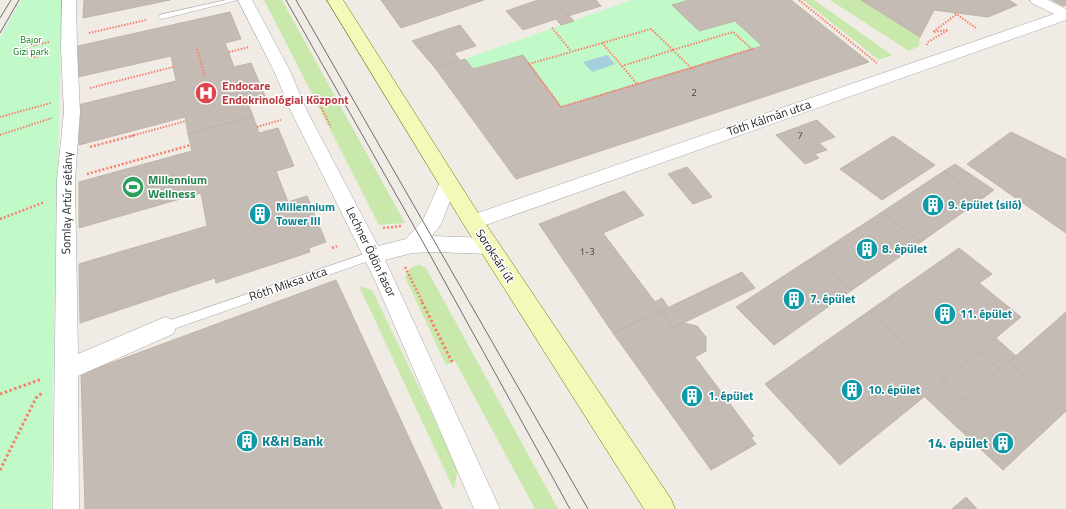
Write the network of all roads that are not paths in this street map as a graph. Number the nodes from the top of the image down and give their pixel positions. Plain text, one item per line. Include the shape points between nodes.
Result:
1 (69, 0) edge
2 (235, 0) edge
3 (245, 0) edge
4 (335, 0) edge
5 (1037, 0) edge
6 (1066, 15) edge
7 (162, 17) road end
8 (448, 183) junction
9 (473, 222) junction
10 (488, 246) junction
11 (404, 247) junction
12 (373, 255) junction
13 (165, 327) joint
14 (67, 370) junction
15 (66, 509) edge
16 (487, 509) edge
17 (661, 509) edge

1 - 14 street, Somlay Artúr sétány via 72,101 66,187
2 - 7 lane
3 - 12 street, Lechner Ödön fasor
4 - 8 main road, Soroksári út
5 - 6 street
6 - 9 street, Tóth Kálmán utca
8 - 9 main road, Soroksári út
8 - 11 street via 431,224
9 - 10 main road, Soroksári út
10 - 11 street, Róth Miksa utca via 435,244
10 - 17 main road, Soroksári út
11 - 12 street, Róth Miksa utca
12 - 13 lane, Róth Miksa utca
12 - 16 street, Lechner Ödön fasor
13 - 14 street
14 - 15 street, Somlay Artúr sétány

